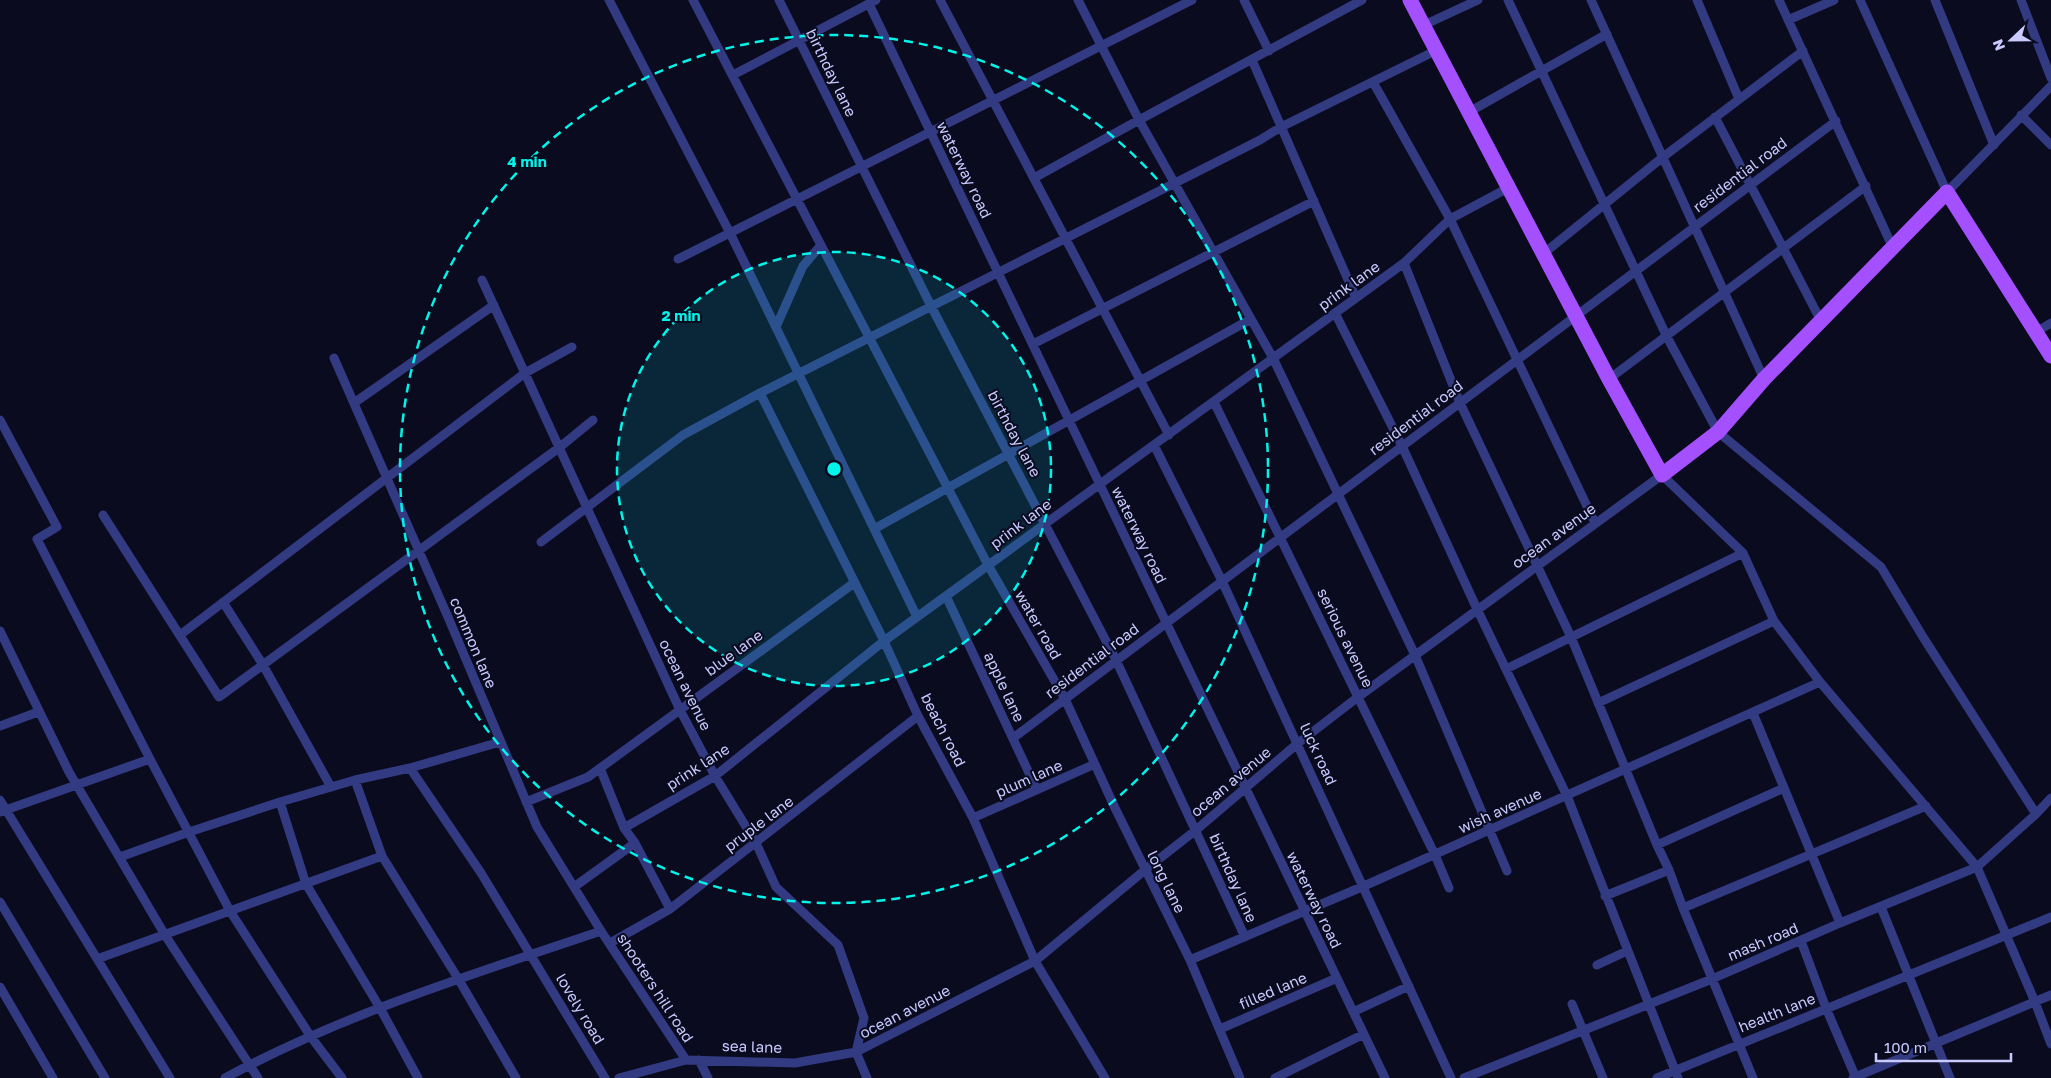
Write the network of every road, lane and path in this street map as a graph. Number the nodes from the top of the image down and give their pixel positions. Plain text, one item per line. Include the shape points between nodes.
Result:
1 (609, 0) edge
2 (694, 0) edge
3 (779, 0) edge
4 (940, 0) edge
5 (1078, 0) edge
6 (1192, 0) edge
7 (1244, 0) edge
8 (1362, 0) edge
9 (1410, 0) edge
10 (1478, 0) edge
11 (1508, 0) edge
12 (1591, 0) edge
13 (1697, 0) edge
14 (1779, 0) edge
15 (1834, 0) edge
16 (1860, 0) edge
17 (1935, 0) edge
18 (2021, 0) edge
19 (872, 2) edge
20 (1788, 20) junction
21 (1424, 25) junction
22 (1607, 34) junction
23 (799, 40) junction
24 (1101, 46) junction
25 (1437, 50) junction
26 (1803, 51) junction
27 (1269, 52) junction
28 (1252, 60) junction
29 (1542, 71) junction
30 (733, 75) junction
31 (2051, 78) edge
32 (1373, 82) junction
33 (2051, 86) edge
34 (1739, 99) junction
35 (992, 101) junction
36 (1469, 112) junction
37 (2021, 115) junction
38 (1715, 117) junction
39 (1139, 120) junction
40 (1836, 121) junction
41 (1281, 127) junction
42 (930, 132) junction
43 (1994, 145) junction
44 (2051, 145) edge
45 (1663, 156) junction
46 (862, 166) junction
47 (1034, 178) junction
48 (1174, 183) junction
49 (1751, 185) junction
50 (1866, 186) junction
51 (1508, 188) junction
52 (1947, 192) junction
53 (797, 199) junction
54 (1314, 201) junction
55 (1604, 204) junction
56 (1450, 219) junction
57 (1696, 226) junction
58 (730, 233) junction
59 (1066, 238) junction
60 (821, 245) junction
61 (1784, 248) junction
62 (1893, 248) junction
63 (1213, 253) junction
64 (1543, 254) junction
65 (678, 259) dead end
66 (1404, 263) junction
67 (1636, 271) junction
68 (998, 272) junction
69 (482, 280) dead end
70 (1726, 291) junction
71 (1356, 298) junction
72 (494, 305) junction
73 (931, 306) junction
74 (1103, 309) junction
75 (1335, 313) junction
76 (1576, 316) junction
77 (1251, 320) junction
78 (1821, 321) junction
79 (2051, 323) edge
80 (776, 327) junction
81 (2036, 332) junction
82 (869, 337) junction
83 (1667, 337) junction
84 (1032, 344) junction
85 (572, 347) dead end
86 (2051, 356) edge
87 (334, 358) dead end
88 (1273, 358) junction
89 (1518, 359) junction
90 (525, 373) junction
91 (798, 373) junction
92 (1764, 378) junction
93 (1141, 380) junction
94 (1609, 380) junction
95 (760, 393) junction
96 (1214, 402) junction
97 (1460, 403) junction
98 (354, 404) junction
99 (0, 420) edge
100 (593, 420) dead end
101 (1069, 420) junction
102 (1718, 432) junction
103 (1169, 435) junction
104 (1154, 445) junction
105 (1402, 446) junction
106 (560, 447) junction
107 (1009, 454) junction
108 (1662, 474) junction
109 (387, 478) junction
110 (1099, 483) junction
111 (947, 488) junction
112 (1337, 495) junction
113 (588, 508) junction
114 (103, 515) dead end
115 (1045, 522) junction
116 (1595, 523) junction
117 (874, 529) junction
118 (1280, 537) junction
119 (541, 542) dead end
120 (419, 551) junction
121 (1742, 553) junction
122 (1538, 564) junction
123 (988, 565) junction
124 (1222, 581) junction
125 (854, 583) junction
126 (946, 596) junction
127 (223, 602) junction
128 (1477, 609) junction
129 (917, 616) junction
130 (1774, 621) junction
131 (1166, 623) junction
132 (0, 631) edge
133 (180, 635) junction
134 (1571, 637) junction
135 (884, 641) junction
136 (1415, 655) junction
137 (1116, 660) junction
138 (263, 665) junction
139 (1506, 669) junction
140 (1820, 682) junction
141 (1358, 697) junction
142 (1065, 699) junction
143 (1598, 703) junction
144 (680, 710) junction
145 (38, 712) junction
146 (1753, 713) junction
147 (918, 716) junction
148 (0, 726) edge
149 (1013, 738) junction
150 (500, 742) junction
151 (1298, 744) junction
152 (150, 760) junction
153 (1095, 764) junction
154 (410, 768) junction
155 (600, 768) junction
156 (1625, 769) junction
157 (715, 776) junction
158 (355, 780) junction
159 (78, 785) junction
160 (331, 787) junction
161 (1245, 787) junction
162 (1784, 788) junction
163 (1037, 790) junction
164 (1567, 796) junction
165 (2051, 798) edge
166 (0, 800) edge
167 (280, 802) junction
168 (526, 802) junction
169 (1926, 806) junction
170 (3, 811) edge
171 (2036, 814) junction
172 (974, 818) junction
173 (624, 828) junction
174 (1196, 830) junction
175 (1491, 830) junction
176 (188, 832) junction
177 (635, 843) junction
178 (756, 843) junction
179 (1657, 845) junction
180 (1811, 854) junction
181 (1434, 855) junction
182 (382, 856) junction
183 (120, 857) junction
184 (1977, 867) junction
185 (1145, 870) junction
186 (1669, 870) junction
187 (1507, 871) dead end
188 (306, 884) junction
189 (574, 886) junction
190 (1364, 886) junction
191 (1449, 888) dead end
192 (1605, 896) junction
193 (0, 902) edge
194 (1882, 907) junction
195 (1683, 908) junction
196 (670, 910) junction
197 (230, 911) junction
198 (1304, 911) junction
199 (2051, 917) edge
200 (1840, 923) junction
201 (601, 931) junction
202 (165, 935) junction
203 (2006, 935) junction
204 (1245, 937) junction
205 (1801, 941) junction
206 (610, 943) junction
207 (1627, 951) junction
208 (531, 955) junction
209 (97, 959) junction
210 (1036, 960) junction
211 (1190, 960) junction
212 (1597, 965) dead end
213 (1908, 974) junction
214 (1337, 978) junction
215 (1712, 979) junction
216 (459, 980) junction
217 (1409, 986) junction
218 (0, 987) edge
219 (2051, 995) edge
220 (2035, 1002) junction
221 (1572, 1004) dead end
222 (1649, 1004) junction
223 (380, 1008) junction
224 (1826, 1008) junction
225 (1353, 1012) junction
226 (1220, 1029) junction
227 (1584, 1031) junction
228 (1364, 1034) junction
229 (311, 1037) junction
230 (1739, 1044) junction
231 (1937, 1044) junction
232 (2051, 1044) edge
233 (856, 1052) junction
234 (686, 1060) junction
235 (699, 1060) junction
236 (248, 1066) junction
237 (1488, 1068) junction
238 (1676, 1074) edge
239 (52, 1078) edge
240 (105, 1078) edge
241 (170, 1078) edge
242 (225, 1078) edge
243 (258, 1078) edge
244 (342, 1078) edge
245 (418, 1078) edge
246 (516, 1078) edge
247 (605, 1078) edge
248 (619, 1078) edge
249 (708, 1078) edge
250 (867, 1078) edge
251 (1105, 1078) edge
252 (1240, 1078) edge
253 (1275, 1078) edge
254 (1385, 1078) edge
255 (1451, 1078) edge
256 (1464, 1078) edge
257 (1492, 1078) edge
258 (1603, 1078) edge
259 (1657, 1078) edge
260 (1753, 1078) edge
261 (1855, 1078) edge
262 (1950, 1078) edge

1 - 58 street
2 - 30 street, water road
3 - 23 street, birthday lane
4 - 35 street
5 - 24 street
6 - 24 street
7 - 27 street
8 - 27 street
9 - 21 main road
10 - 21 street
11 - 29 street
12 - 22 street
13 - 34 street
14 - 20 street
15 - 20 street
16 - 52 street
17 - 43 street
18 - 31 street
19 - 23 street
19 - 42 street, waterway road
20 - 26 street
21 - 25 main road
22 - 29 street
22 - 45 street
23 - 30 street
23 - 46 street, birthday lane
24 - 35 street
24 - 39 street
25 - 32 street
25 - 36 main road
26 - 34 street
26 - 40 street
27 - 28 street
28 - 39 street
28 - 41 street
29 - 36 street
29 - 55 street
30 - 53 street, water road
32 - 41 street
32 - 56 street
33 - 37 street
34 - 38 street
35 - 42 street
35 - 47 street
36 - 51 main road
37 - 43 street
37 - 44 street
38 - 45 street
38 - 49 street
39 - 47 street
39 - 48 street
40 - 49 street, residential road
40 - 50 street
41 - 48 street
41 - 54 street
42 - 46 street
42 - 68 street, waterway road
43 - 52 street
45 - 55 street
45 - 57 street
46 - 53 street
46 - 73 street, birthday lane
47 - 59 street
48 - 59 street
48 - 63 street
49 - 57 street, residential road
49 - 61 street
50 - 61 street
50 - 62 street
51 - 56 street, prink lane
51 - 64 main road
52 - 62 main road
52 - 81 main road
53 - 58 street
53 - 60 street, water road
54 - 63 street
54 - 71 street
55 - 64 street
55 - 67 street
56 - 66 street, prink lane
56 - 89 street
57 - 67 street, residential road
57 - 70 street
58 - 65 street
58 - 80 street
59 - 68 street
59 - 74 street
60 - 80 street via 803,266
60 - 82 street, water road
61 - 70 street
61 - 78 street
62 - 78 main road
63 - 74 street
63 - 77 street
64 - 76 main road
66 - 71 street, prink lane
66 - 97 street
67 - 76 street, residential road
67 - 83 street
68 - 73 street
68 - 84 street, waterway road
69 - 72 street, ocean avenue
70 - 83 street
70 - 92 street
71 - 75 street, prink lane
72 - 90 street, ocean avenue
72 - 98 street
73 - 82 street
73 - 107 street, birthday lane
74 - 84 street
74 - 93 street
75 - 88 street, prink lane
75 - 105 street
76 - 89 street, residential road
76 - 94 main road
77 - 88 street
77 - 93 street
78 - 92 main road
79 - 81 street
80 - 91 street
81 - 86 main road
82 - 91 street
82 - 111 street, water road
83 - 94 street
83 - 102 street
84 - 101 street, waterway road
85 - 90 street
87 - 98 street, common lane
88 - 96 street, prink lane
88 - 112 street
89 - 97 street, residential road
89 - 116 street
90 - 106 street, ocean avenue
90 - 109 street
91 - 95 street
91 - 117 street
92 - 102 main road
93 - 101 street
93 - 103 street
94 - 108 main road
95 - 113 street via 683,435
95 - 125 street, beach road
96 - 103 street, prink lane
96 - 118 street, serious avenue
97 - 105 street, residential road
97 - 122 street
98 - 109 street, common lane
99 - 152 street via 58,527 37,539
100 - 106 street
101 - 107 street
101 - 110 street, waterway road
102 - 108 main road
102 - 171 street via 1881,567
103 - 104 street, prink lane
104 - 110 street, prink lane
104 - 124 street, luck road
105 - 112 street, residential road
105 - 128 street
106 - 113 street, ocean avenue
106 - 120 street
107 - 111 street
107 - 115 street, birthday lane
108 - 116 street, ocean avenue
108 - 121 street
109 - 120 street, common lane
109 - 127 street
110 - 115 street, prink lane
110 - 131 street, waterway road
111 - 117 street
111 - 123 street, water road
112 - 118 street, residential road
112 - 136 street
113 - 119 street
113 - 144 street, ocean avenue
114 - 133 street
115 - 123 street, prink lane
115 - 137 street, birthday lane
116 - 122 street, ocean avenue
117 - 129 street
118 - 124 street, residential road
118 - 141 street, serious avenue
120 - 138 street
120 - 150 street, common lane
121 - 130 street
121 - 134 street
122 - 128 street, ocean avenue
122 - 134 street
123 - 126 street, prink lane
123 - 142 street, water road
124 - 131 street, residential road
124 - 151 street, luck road
125 - 135 street, beach road
125 - 144 street, blue lane
126 - 129 street, prink lane
126 - 149 street, apple lane
127 - 133 street
127 - 138 street
128 - 136 street, ocean avenue
128 - 139 street
129 - 135 street, prink lane
130 - 140 street
130 - 143 street
131 - 137 street, residential road
131 - 161 street, waterway road
132 - 145 street
133 - 138 street via 219,697
134 - 139 street
134 - 143 street
135 - 147 street, beach road
135 - 157 street, prink lane
136 - 141 street, ocean avenue
136 - 175 street
137 - 142 street, residential road
137 - 174 street, birthday lane
138 - 160 street
139 - 164 street
140 - 146 street, wish avenue
140 - 169 street
141 - 151 street, ocean avenue
141 - 181 street, serious avenue
142 - 149 street, residential road
142 - 153 street, long lane
143 - 156 street
144 - 155 street, blue lane
144 - 157 street, ocean avenue
145 - 148 street
145 - 159 street
146 - 156 street, wish avenue
146 - 162 street
147 - 172 street, beach road
147 - 178 street, pruple lane
149 - 163 street, apple lane
150 - 154 street
150 - 168 street, common lane
151 - 161 street, ocean avenue
151 - 190 street, luck road
152 - 159 street
152 - 176 street
153 - 163 street, plum lane
153 - 185 street, long lane
154 - 158 street
154 - 208 street, lovely road via 481,872
155 - 168 street, blue lane
155 - 173 street
156 - 164 street, wish avenue
156 - 179 street
157 - 173 street, prink lane
157 - 178 street, ocean avenue
158 - 160 street
158 - 182 street
159 - 170 street
159 - 183 street
160 - 167 street
161 - 174 street, ocean avenue
161 - 198 street, waterway road
162 - 179 street
162 - 180 street
163 - 172 street, plum lane
164 - 175 street, wish avenue
164 - 192 street
165 - 171 street, mash road
166 - 170 street
167 - 176 street
167 - 188 street
168 - 189 street, common lane via 537,827
169 - 180 street
169 - 184 street
170 - 209 street
171 - 184 street, mash road
172 - 210 street, beach road
173 - 177 street
174 - 185 street, ocean avenue
174 - 204 street, birthday lane
175 - 181 street, wish avenue
175 - 187 street
176 - 183 street
176 - 197 street
177 - 189 street
177 - 196 street
178 - 196 street, pruple lane
178 - 233 street, ocean avenue via 776,887 838,945 864,1018
179 - 186 street
180 - 195 street
180 - 200 street
181 - 190 street, wish avenue
181 - 191 street, serious avenue
182 - 188 street
182 - 216 street
183 - 202 street
184 - 194 street, mash road
184 - 203 street
185 - 210 street, ocean avenue
185 - 211 street, long lane
186 - 192 street
186 - 195 street
188 - 197 street
188 - 223 street
189 - 201 street, common lane
190 - 198 street, wish avenue
190 - 217 street, luck road
192 - 207 street
193 - 240 street
194 - 200 street, mash road
194 - 213 street
195 - 215 street
196 - 206 street, pruple lane
197 - 202 street
197 - 229 street
198 - 204 street, wish avenue
198 - 214 street, waterway road
199 - 203 street, health lane
200 - 205 street, mash road
201 - 206 street, shooters hill road
201 - 208 street
202 - 209 street
202 - 236 street
203 - 213 street, health lane
203 - 220 street
204 - 211 street, wish avenue
205 - 215 street, mash road
205 - 224 street
206 - 234 street, shooters hill road
207 - 212 street
207 - 222 street
208 - 216 street
208 - 247 street, lovely road
209 - 241 street
210 - 233 street, ocean avenue
210 - 251 street, beach road
211 - 226 street, long lane
213 - 224 street, health lane
213 - 231 street
214 - 225 street, waterway road
214 - 226 street, filled lane
215 - 222 street, mash road
215 - 230 street
216 - 223 street
216 - 246 street
217 - 225 street
217 - 255 street, luck road
218 - 239 street
219 - 220 street
220 - 231 street
220 - 232 street
221 - 227 street
222 - 227 street, mash road
222 - 238 street
223 - 229 street
223 - 245 street
224 - 230 street, health lane
224 - 261 street
225 - 228 street, waterway road
226 - 252 street, long lane
227 - 237 street, mash road
227 - 258 street
228 - 253 street
228 - 254 street, waterway road
229 - 236 street
229 - 244 street
230 - 238 street, health lane
230 - 260 street
231 - 261 street
231 - 262 street
233 - 235 street, sea lane via 795,1063
233 - 250 street
234 - 235 street, sea lane
234 - 248 street, sea lane
235 - 249 street
236 - 242 street
236 - 243 street
237 - 256 street, mash road
237 - 257 street
238 - 259 street, health lane

